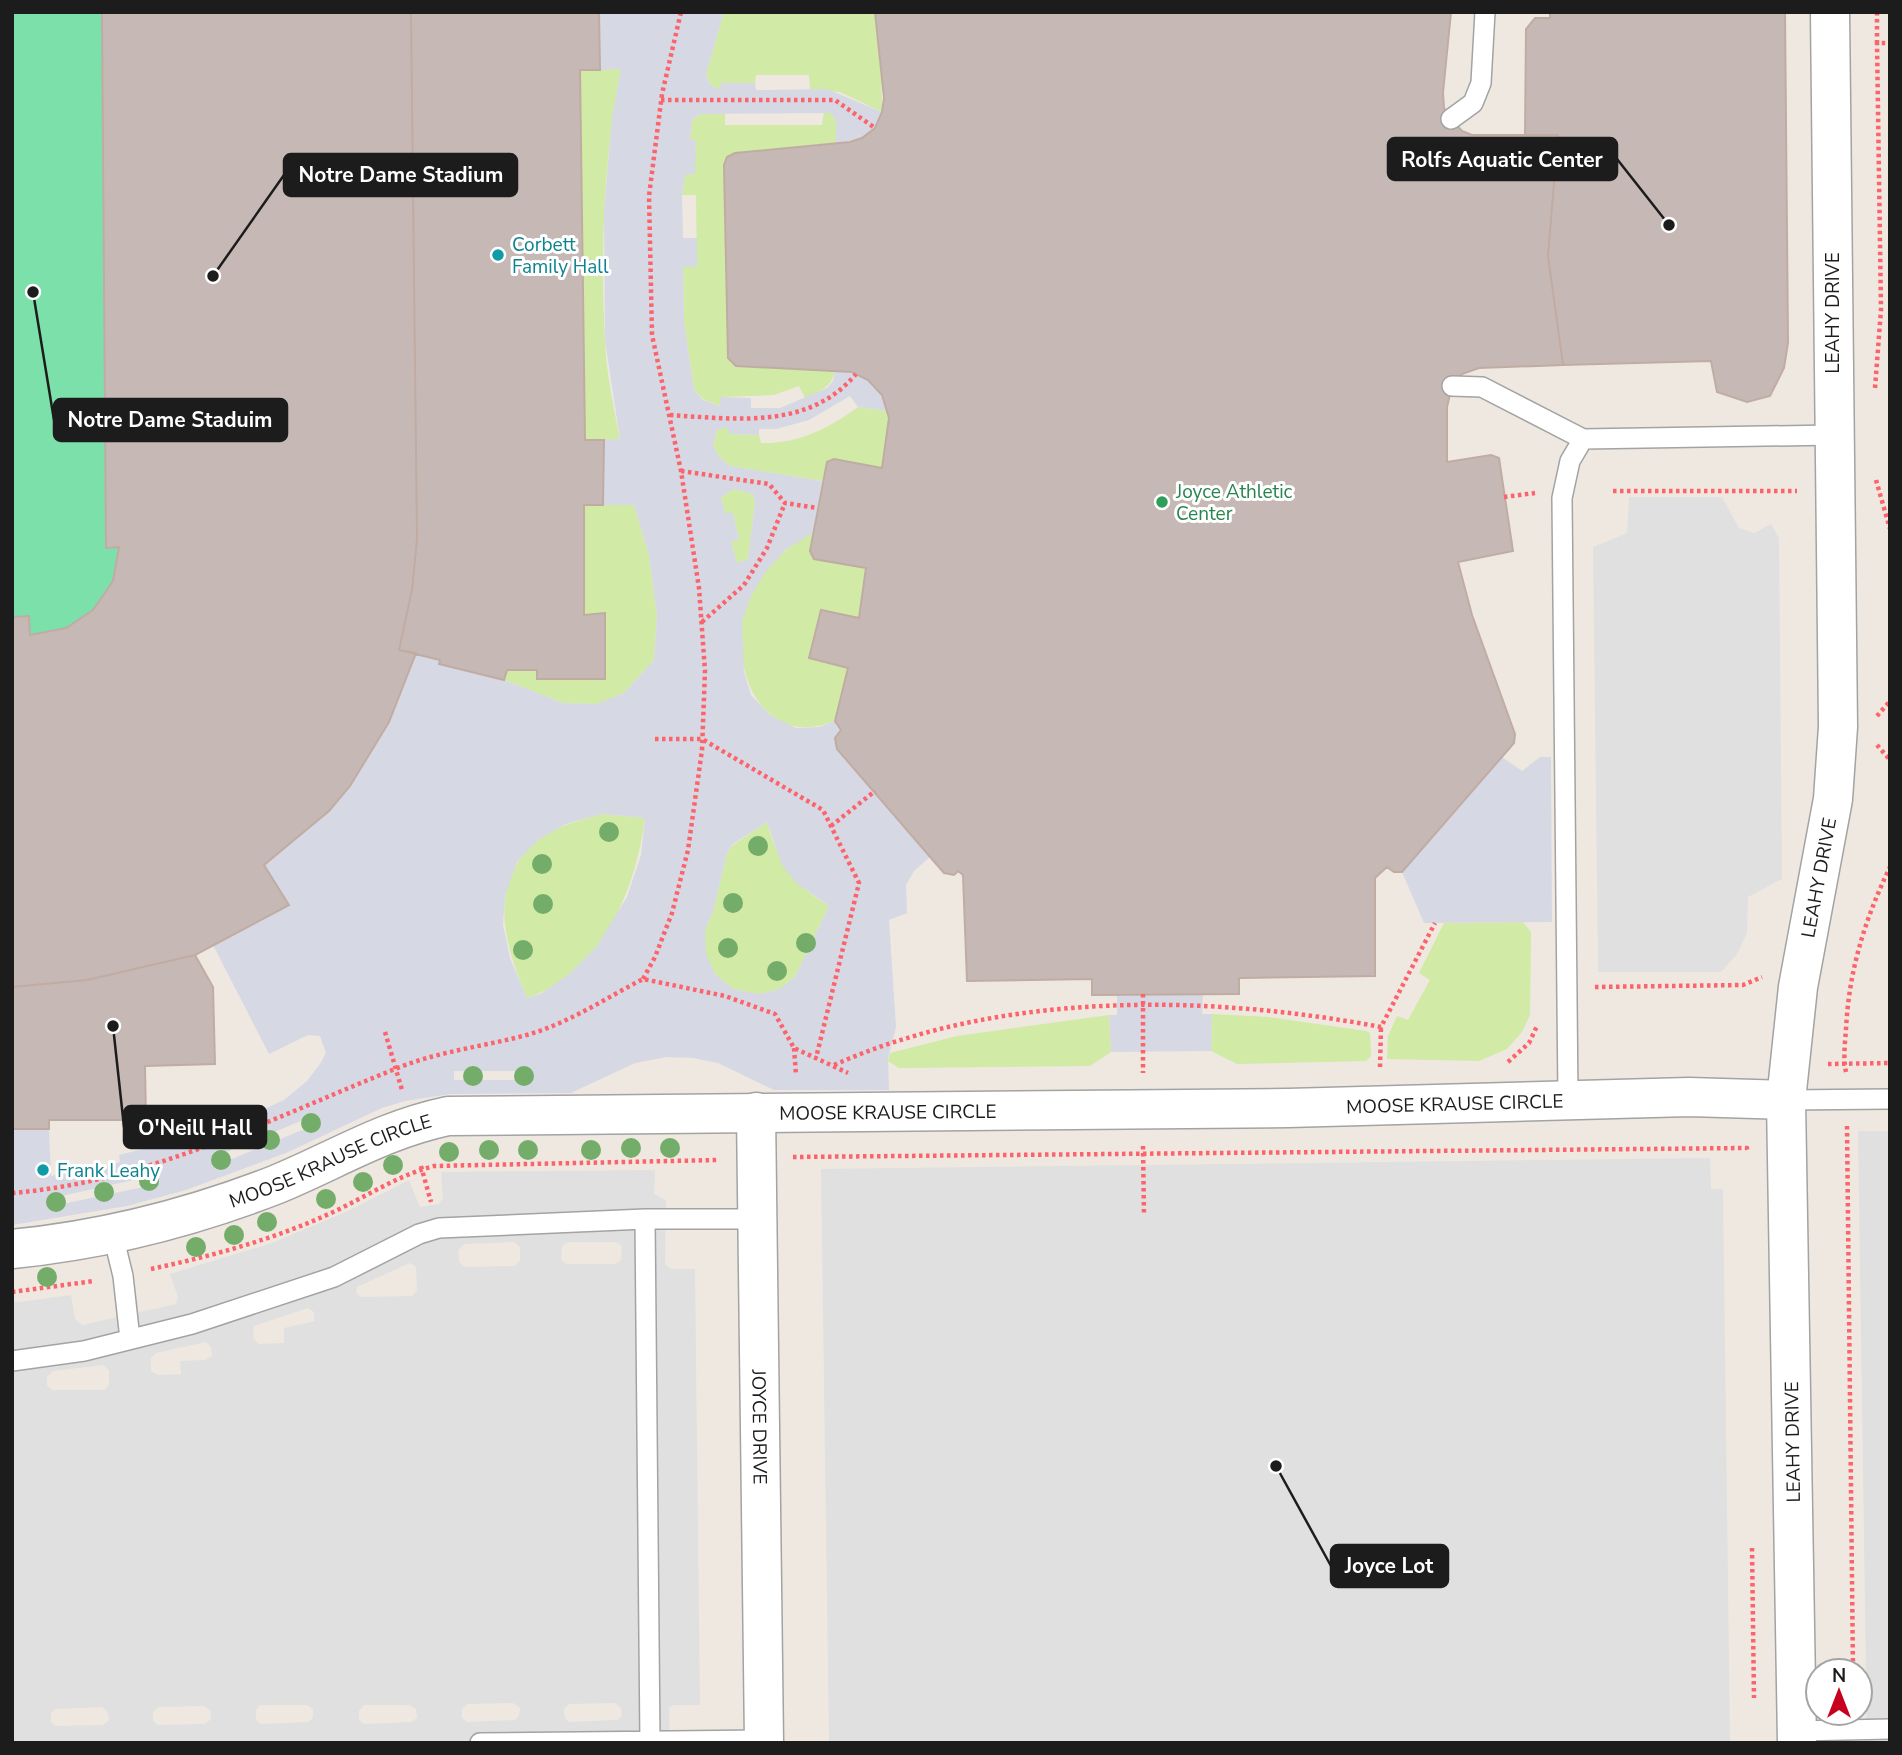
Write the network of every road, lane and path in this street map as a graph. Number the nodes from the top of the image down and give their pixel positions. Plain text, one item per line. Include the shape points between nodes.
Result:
1 (681, 12) edge
2 (1485, 12) edge
3 (1830, 12) edge
4 (1877, 12) edge
5 (1877, 43) junction
6 (1890, 43) edge
7 (661, 100) junction
8 (1451, 119) dead end
9 (874, 128) dead end
10 (856, 374) dead end
11 (1452, 386) dead end
12 (1875, 391) dead end
13 (670, 415) junction
14 (1833, 435) junction
15 (1583, 439) junction
16 (681, 471) junction
17 (1613, 491) dead end
18 (1538, 493) dead end
19 (1504, 497) dead end
20 (785, 503) junction
21 (1797, 504) dead end
22 (817, 508) dead end
23 (701, 622) junction
24 (655, 739) dead end
25 (702, 739) junction
26 (876, 791) dead end
27 (831, 826) junction
28 (1890, 867) edge
29 (1435, 923) dead end
30 (643, 979) junction
31 (1565, 987) junction
32 (1798, 987) junction
33 (1143, 994) dead end
34 (1848, 998) junction
35 (1143, 1006) junction
36 (385, 1032) dead end
37 (794, 1048) junction
38 (816, 1058) junction
39 (1844, 1063) junction
40 (1890, 1063) edge
41 (1817, 1064) dead end
42 (1496, 1066) dead end
43 (397, 1068) junction
44 (1143, 1078) dead end
45 (797, 1080) dead end
46 (1568, 1099) junction
47 (1848, 1099) junction
48 (1890, 1099) edge
49 (1786, 1100) junction
50 (405, 1101) dead end
51 (756, 1112) junction
52 (1143, 1143) dead end
53 (1143, 1155) junction
54 (782, 1158) dead end
55 (729, 1159) dead end
56 (419, 1160) dead end
57 (1748, 1161) dead end
58 (422, 1169) junction
59 (12, 1193) edge
60 (432, 1206) dead end
61 (1144, 1215) dead end
62 (645, 1219) junction
63 (757, 1219) junction
64 (113, 1236) junction
65 (12, 1249) edge
66 (147, 1270) dead end
67 (94, 1281) dead end
68 (12, 1292) edge
69 (130, 1339) junction
70 (12, 1361) edge
71 (1752, 1547) dead end
72 (1853, 1657) edge
73 (1754, 1698) dead end
74 (1890, 1729) edge
75 (1797, 1737) edge
76 (650, 1742) edge
77 (764, 1742) edge
78 (480, 1743) edge

1 - 7 path
2 - 8 lane via 1481,83 1473,103
3 - 14 street, LEAHY DRIVE
4 - 5 path
5 - 6 path
5 - 12 path via 1881,310
7 - 9 path via 835,100
7 - 13 path via 649,196 652,335
10 - 13 path via 843,390 819,405 782,417
11 - 15 lane via 1482,387
13 - 16 path
14 - 15 lane
14 - 32 street, LEAHY DRIVE via 1833,799
15 - 31 lane via 1570,461 1562,498
16 - 20 path via 769,484
16 - 23 path
17 - 21 path via 1797,491
18 - 19 path
20 - 22 path
20 - 23 path via 767,548 744,585
23 - 25 path via 705,671
24 - 25 path
25 - 27 path via 823,810
25 - 30 path via 688,850 672,913
26 - 27 path
27 - 38 path via 859,883
28 - 34 path via 1863,932
29 - 35 path via 1381,1027 1301,1012
30 - 37 path via 725,996 775,1014
30 - 43 path via 525,1036
31 - 32 path via 1743,985 1759,976
31 - 42 path via 1543,986 1541,1018 1529,1043 1509,1062
31 - 46 lane
32 - 34 path
32 - 49 street, LEAHY DRIVE
33 - 35 path
34 - 39 path
35 - 38 path via 1074,1007 972,1023 881,1044 834,1065
35 - 44 path
36 - 43 path
37 - 38 path
37 - 45 path
39 - 40 path
39 - 41 path
39 - 47 path
43 - 50 path
43 - 59 path via 169,1160
46 - 49 street, MOOSE KRAUSE CIRCLE
46 - 51 street, MOOSE KRAUSE CIRCLE via 1288,1108
47 - 48 lane
47 - 49 lane
47 - 72 path
49 - 75 street, LEAHY DRIVE
51 - 63 street, JOYCE DRIVE
51 - 64 street, MOOSE KRAUSE CIRCLE via 448,1116 388,1132 241,1198
52 - 53 path
53 - 54 path
53 - 57 path via 1747,1148
53 - 61 path
55 - 58 path
56 - 58 path
58 - 60 path
58 - 66 path via 330,1214 244,1245
62 - 63 lane
62 - 69 lane via 439,1228 334,1278
62 - 76 lane
63 - 77 street, JOYCE DRIVE
64 - 65 street, MOOSE KRAUSE CIRCLE
64 - 69 lane
67 - 68 path
69 - 70 lane
71 - 73 path
74 - 75 lane
76 - 77 lane
76 - 78 lane

